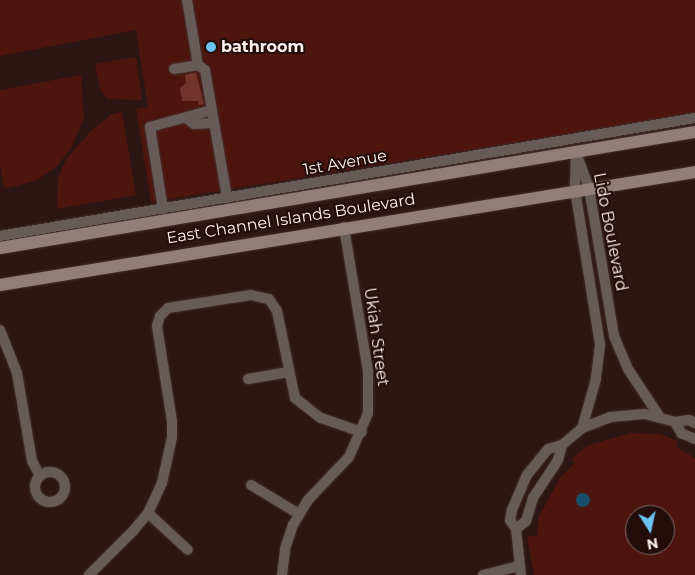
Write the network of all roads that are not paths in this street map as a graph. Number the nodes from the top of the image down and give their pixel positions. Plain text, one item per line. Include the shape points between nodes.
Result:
1 (187, 0) edge
2 (198, 64) junction
3 (174, 69) dead end
4 (212, 110) junction
5 (186, 118) junction
6 (695, 118) edge
7 (214, 123) junction
8 (695, 132) edge
9 (576, 152) junction
10 (695, 172) edge
11 (589, 188) junction
12 (574, 190) junction
13 (227, 198) junction
14 (163, 209) junction
15 (344, 227) junction
16 (0, 236) edge
17 (0, 248) edge
18 (0, 285) edge
19 (0, 330) edge
20 (288, 372) junction
21 (248, 379) dead end
22 (659, 416) junction
23 (675, 422) junction
24 (695, 423) edge
25 (582, 428) junction
26 (362, 432) junction
27 (695, 439) edge
28 (562, 445) junction
29 (40, 476) dead end
30 (251, 485) dead end
31 (148, 512) junction
32 (299, 514) junction
33 (516, 529) junction
34 (188, 550) dead end
35 (520, 570) edge
36 (89, 575) edge
37 (282, 575) edge
38 (483, 575) edge
39 (510, 575) edge

1 - 2 street
2 - 3 street
2 - 4 street via 205,70
4 - 5 street
4 - 7 street
5 - 7 street via 194,124
5 - 14 street via 155,123 150,127
6 - 13 street, 1st Avenue
7 - 13 street
8 - 9 main road, East Channel Islands Boulevard
9 - 11 street, Lido Boulevard
9 - 12 street, Lido Boulevard
9 - 17 main road, East Channel Islands Boulevard
10 - 11 main road, East Channel Islands Boulevard
11 - 12 main road, East Channel Islands Boulevard
11 - 22 street, Lido Boulevard via 614,336 628,369
12 - 15 main road, East Channel Islands Boulevard
12 - 25 street, Lido Boulevard via 600,345 596,379
13 - 14 street, 1st Avenue
14 - 16 street, 1st Avenue
15 - 18 main road, East Channel Islands Boulevard
15 - 26 street, Ukiah Street via 370,384 368,413
19 - 29 street via 17,373 32,461
20 - 21 street
20 - 26 street via 295,398 310,412
20 - 31 street via 277,310 263,296 251,295 164,312 157,326 172,437 162,483
22 - 23 street
22 - 25 street via 620,415
23 - 24 street via 689,420
23 - 27 street via 681,432
25 - 28 street
26 - 32 street, Ukiah Street via 342,467
28 - 33 street via 558,460 533,498 526,522
28 - 33 street via 548,449 523,482 510,520
30 - 32 street
31 - 34 street
31 - 36 street
32 - 37 street, Ukiah Street via 285,549
33 - 35 street
35 - 38 street via 495,569
35 - 39 street

